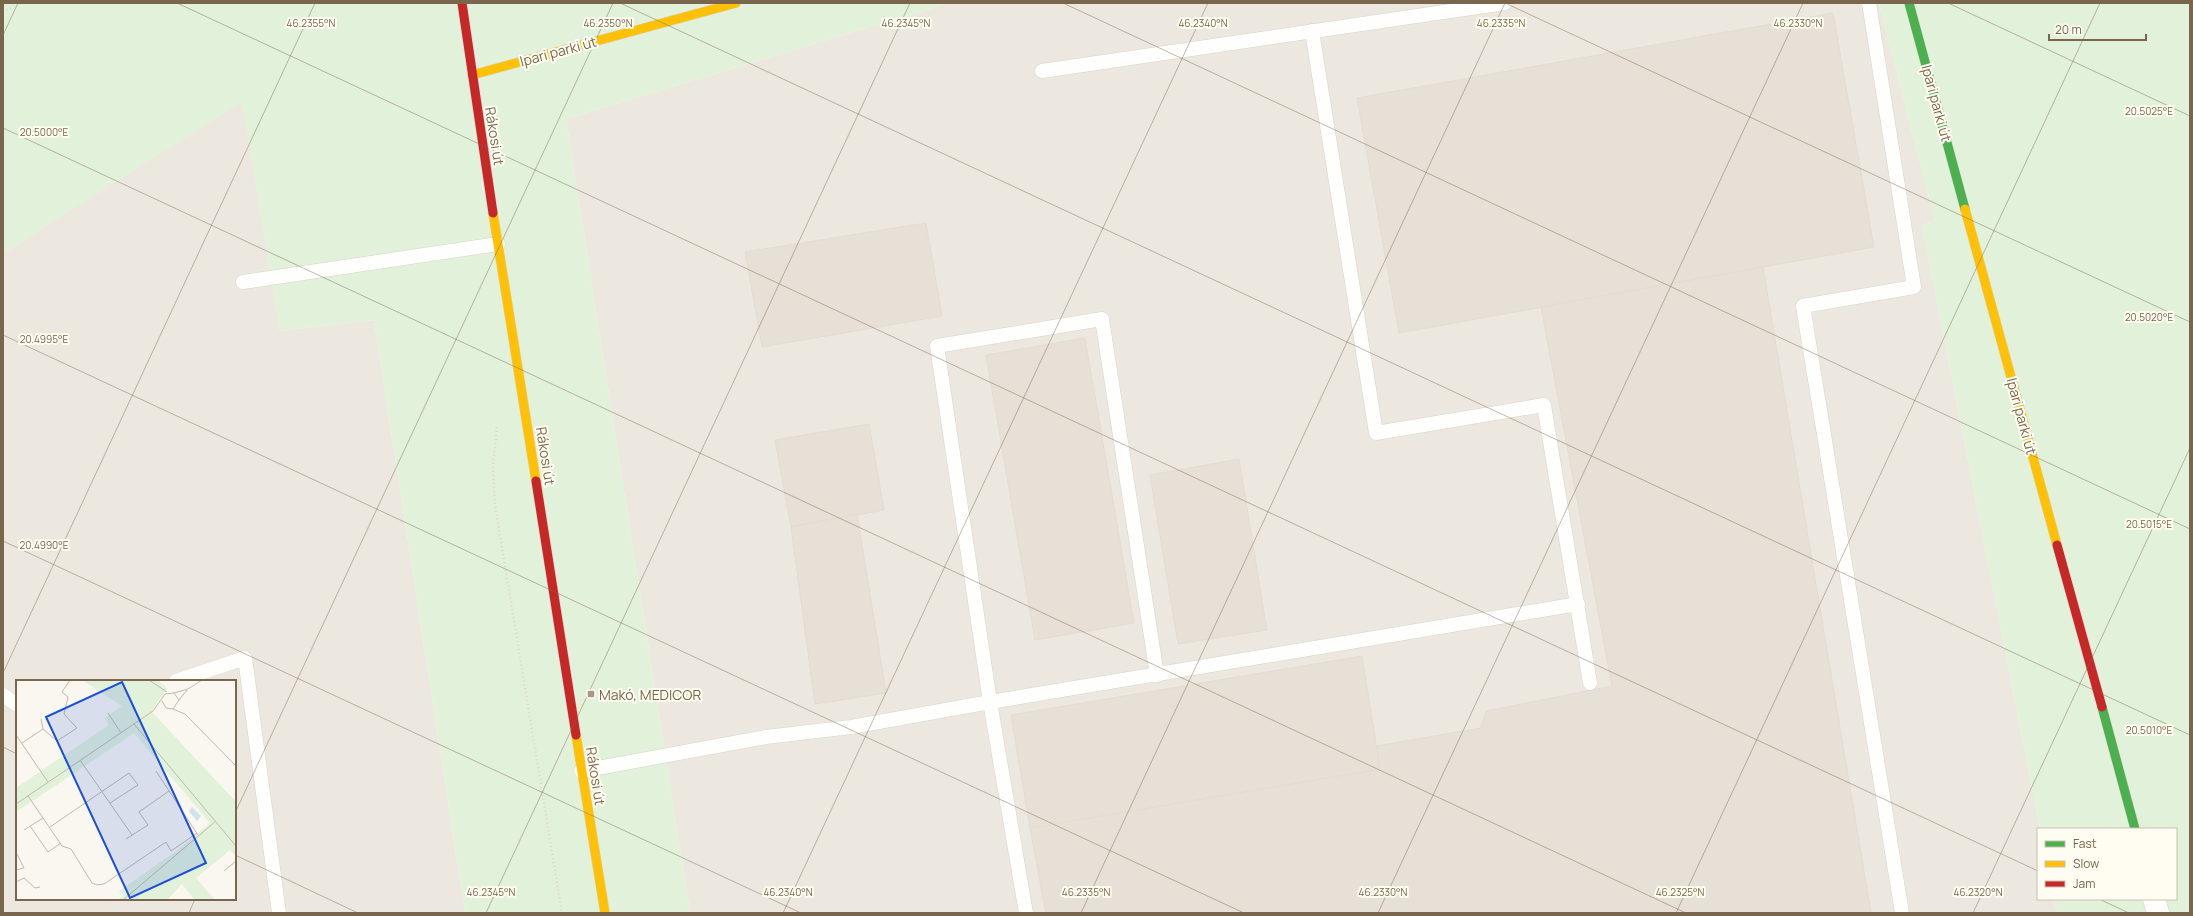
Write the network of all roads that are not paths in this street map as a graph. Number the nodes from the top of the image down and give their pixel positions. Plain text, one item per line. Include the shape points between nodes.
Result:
1 (462, 3) edge
2 (736, 3) edge
3 (1505, 3) edge
4 (1869, 3) edge
5 (1909, 3) edge
6 (1312, 31) junction
7 (1042, 71) dead end
8 (472, 75) junction
9 (498, 244) junction
10 (243, 282) dead end
11 (1578, 604) junction
12 (1157, 675) junction
13 (179, 680) edge
14 (1590, 683) dead end
15 (3, 695) edge
16 (990, 702) junction
17 (16, 704) edge
18 (581, 771) junction
19 (2135, 828) edge
20 (2154, 900) edge
21 (279, 913) edge
22 (605, 913) edge
23 (1026, 913) edge
24 (1902, 913) edge
25 (2158, 913) edge

1 - 8 street, Rákosi út
2 - 8 street, Ipari parki út
3 - 6 lane
4 - 24 lane via 1914,287 1803,306
5 - 19 street, Ipari parki út
6 - 7 lane
6 - 11 lane via 1376,433 1544,405
8 - 9 street, Rákosi út
9 - 10 lane
9 - 18 street, Rákosi út
11 - 12 lane
11 - 14 lane
12 - 16 lane
12 - 16 lane via 1102,319 937,346
13 - 21 lane via 245,658
15 - 17 lane
16 - 18 lane via 851,727 766,737
16 - 23 lane
18 - 22 street, Rákosi út
20 - 25 street

